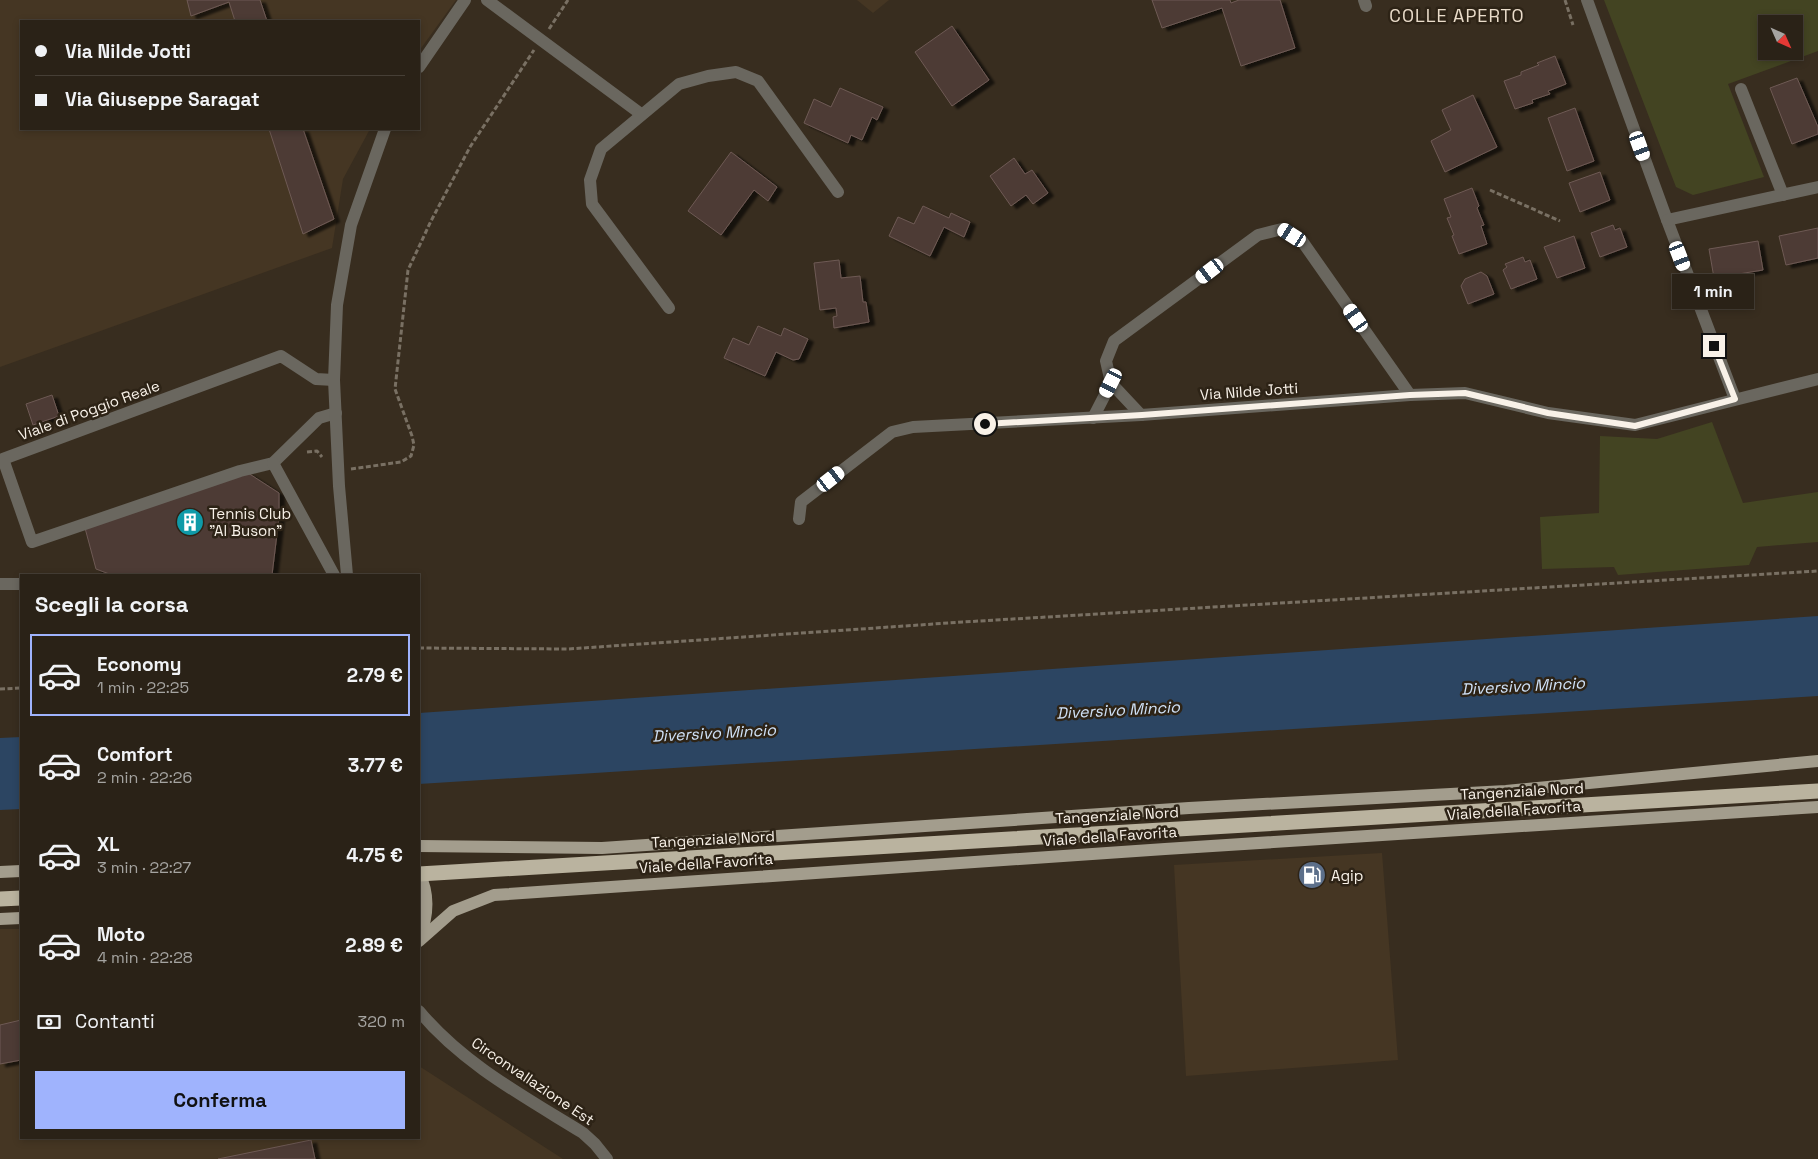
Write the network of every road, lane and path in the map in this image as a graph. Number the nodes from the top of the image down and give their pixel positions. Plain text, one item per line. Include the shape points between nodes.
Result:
1 (465, 0) edge
2 (487, 0) edge
3 (568, 0) edge
4 (1565, 0) edge
5 (1587, 0) edge
6 (1573, 24) dead end
7 (541, 40) junction
8 (420, 66) edge
9 (1741, 89) dead end
10 (641, 114) junction
11 (385, 130) edge
12 (1818, 187) edge
13 (1490, 190) dead end
14 (838, 192) dead end
15 (1783, 195) junction
16 (1667, 220) junction
17 (1560, 221) dead end
18 (669, 308) dead end
19 (1818, 379) edge
20 (334, 380) junction
21 (1111, 383) junction
22 (1410, 395) junction
23 (1735, 399) junction
24 (336, 413) junction
25 (1142, 415) junction
26 (1093, 418) junction
27 (301, 454) dead end
28 (273, 463) junction
29 (338, 470) junction
30 (799, 519) dead end
31 (1818, 571) edge
32 (333, 574) edge
33 (347, 574) edge
34 (0, 584) edge
35 (20, 584) edge
36 (420, 648) edge
37 (20, 688) edge
38 (0, 689) edge
39 (1818, 760) edge
40 (1818, 791) edge
41 (1818, 807) edge
42 (420, 846) edge
43 (20, 870) edge
44 (0, 872) edge
45 (420, 874) edge
46 (420, 877) edge
47 (20, 898) edge
48 (0, 899) edge
49 (20, 918) edge
50 (0, 919) edge
51 (420, 937) edge
52 (420, 939) edge
53 (420, 1012) edge
54 (607, 1159) edge

1 - 8 street
2 - 7 street
3 - 7 path
4 - 6 path
5 - 16 street
7 - 10 street
7 - 29 path via 470,147 408,270 396,389 412,436 411,456 401,462
9 - 15 street
10 - 14 street via 679,84 736,72 758,81
10 - 18 street via 600,149 590,180 592,204
11 - 20 street via 351,225 337,305
12 - 15 street
13 - 17 path
15 - 16 street
16 - 23 street
19 - 23 street, Via Nilde Jotti
20 - 24 street
20 - 28 street, Viale di Poggio Reale via 316,379 281,356 3,459 32,542 240,471
21 - 22 street via 1106,361 1114,342 1258,235 1282,229 1302,241
21 - 25 street
21 - 26 street
22 - 23 street, Via Nilde Jotti via 1465,393 1548,413 1635,426
22 - 25 street, Via Nilde Jotti
24 - 28 street via 319,418
24 - 29 street
25 - 26 street, Via Nilde Jotti
26 - 30 street, Via Nilde Jotti via 913,427 892,432 801,502
27 - 29 path via 317,451 325,472
28 - 32 street
29 - 33 street
31 - 36 path via 568,649
34 - 35 street
37 - 38 path
39 - 42 main road, Viale della Favorita via 1506,792 1189,808 602,848
40 - 45 highway, Tangenziale Nord, bridge
41 - 52 main road, Viale della Favorita via 494,894 453,911
43 - 44 main road
46 - 51 main road via 427,904
47 - 48 highway
49 - 50 main road
53 - 54 street, Circonvallazione Est via 460,1052 583,1133

